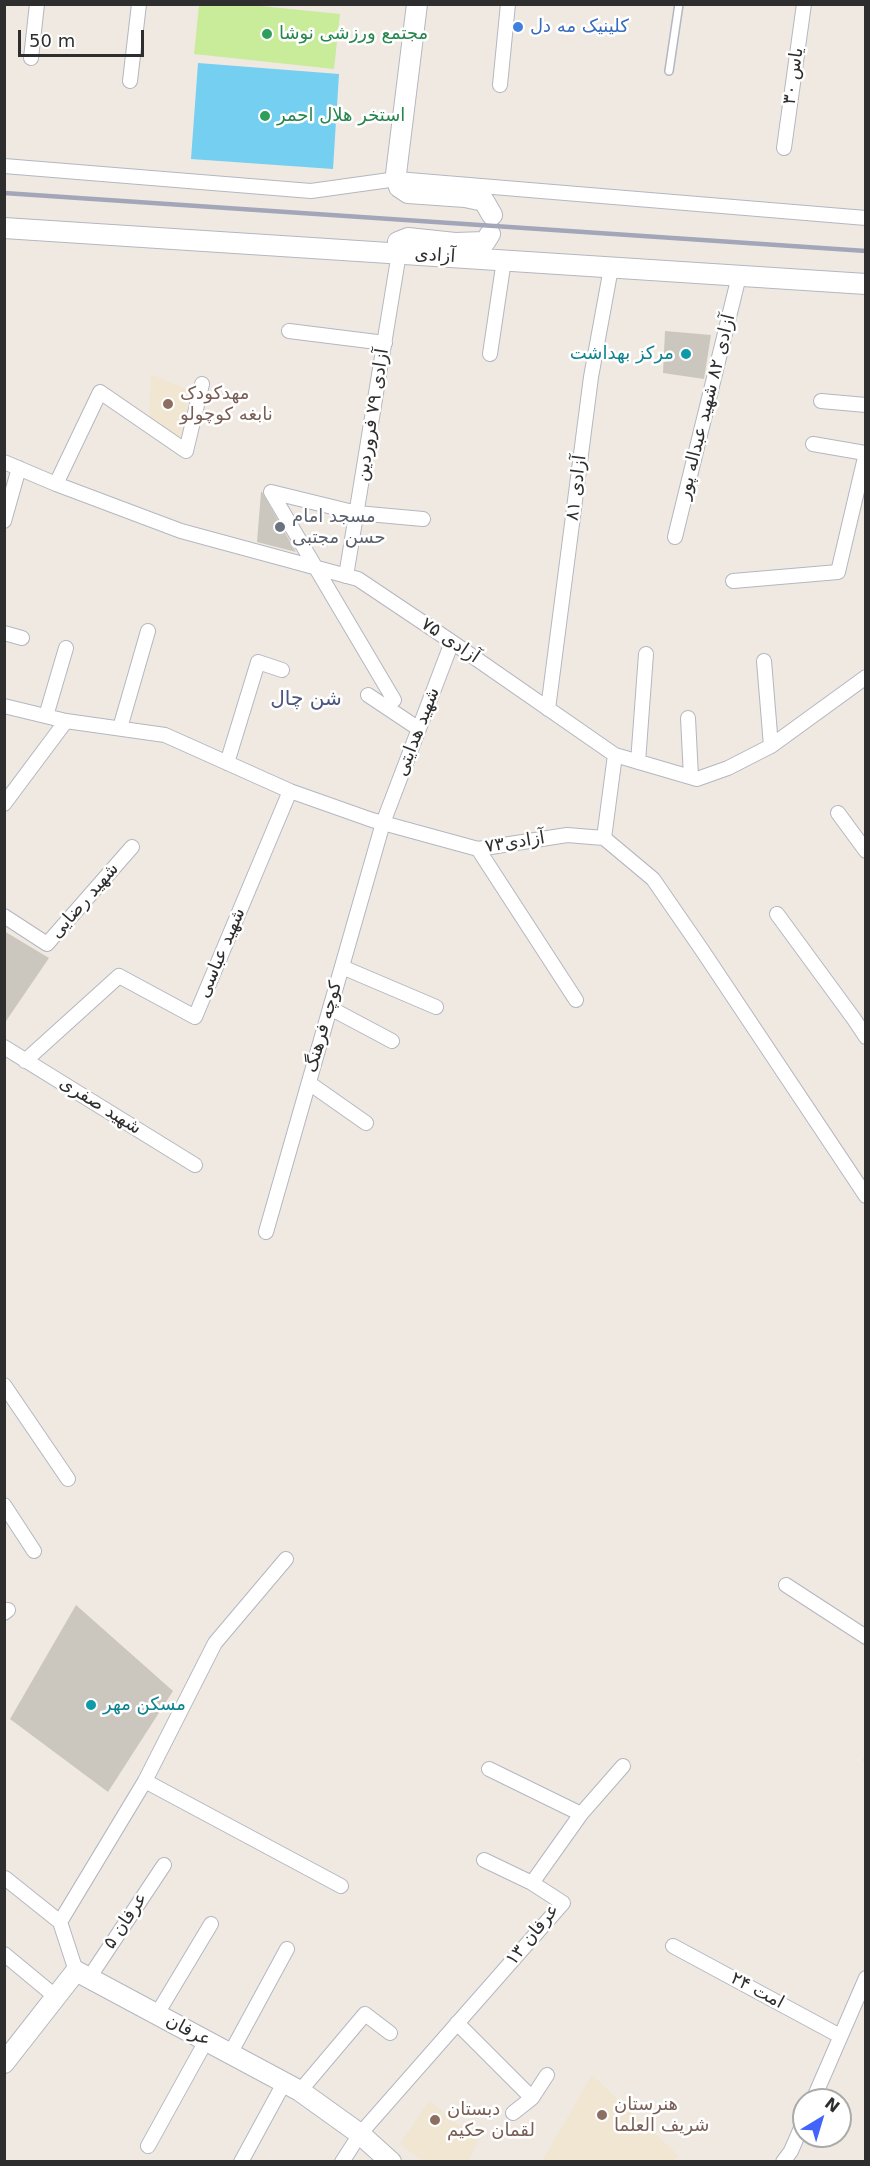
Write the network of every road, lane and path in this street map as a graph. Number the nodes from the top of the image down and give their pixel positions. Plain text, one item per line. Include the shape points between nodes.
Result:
1 (37, 4) edge
2 (139, 4) edge
3 (417, 4) edge
4 (508, 4) edge
5 (679, 4) edge
6 (804, 4) edge
7 (31, 58) dead end
8 (669, 71) dead end
9 (130, 81) dead end
10 (500, 85) dead end
11 (784, 148) dead end
12 (4, 166) edge
13 (403, 186) junction
14 (866, 218) edge
15 (4, 228) edge
16 (399, 253) junction
17 (504, 261) junction
18 (611, 268) junction
19 (740, 276) junction
20 (866, 284) edge
21 (289, 331) dead end
22 (384, 343) junction
23 (490, 354) dead end
24 (202, 384) dead end
25 (821, 401) dead end
26 (866, 405) edge
27 (813, 444) dead end
28 (866, 453) edge
29 (4, 462) edge
30 (19, 468) junction
31 (56, 484) junction
32 (357, 513) junction
33 (423, 519) dead end
34 (4, 521) edge
35 (675, 537) dead end
36 (346, 576) junction
37 (732, 581) dead end
38 (148, 631) dead end
39 (4, 633) edge
40 (22, 638) dead end
41 (452, 642) junction
42 (66, 648) dead end
43 (646, 654) dead end
44 (764, 661) dead end
45 (282, 670) dead end
46 (866, 677) edge
47 (368, 695) dead end
48 (394, 700) dead end
49 (4, 706) edge
50 (548, 709) junction
51 (46, 716) junction
52 (688, 718) dead end
53 (66, 720) junction
54 (120, 728) junction
55 (419, 729) junction
56 (771, 746) junction
57 (615, 755) junction
58 (638, 762) junction
59 (227, 763) junction
60 (691, 777) junction
61 (290, 791) junction
62 (4, 804) edge
63 (838, 813) dead end
64 (383, 823) junction
65 (604, 838) junction
66 (132, 847) dead end
67 (478, 849) junction
68 (866, 851) edge
69 (777, 914) dead end
70 (4, 916) edge
71 (342, 967) junction
72 (576, 1000) dead end
73 (330, 1008) junction
74 (436, 1008) dead end
75 (860, 1015) edge
76 (866, 1037) edge
77 (392, 1041) dead end
78 (4, 1047) edge
79 (25, 1061) junction
80 (309, 1083) junction
81 (366, 1123) dead end
82 (195, 1165) dead end
83 (866, 1196) edge
84 (266, 1232) dead end
85 (4, 1385) edge
86 (68, 1479) dead end
87 (4, 1505) edge
88 (34, 1551) dead end
89 (286, 1559) dead end
90 (786, 1585) dead end
91 (866, 1637) edge
92 (623, 1766) dead end
93 (489, 1769) dead end
94 (145, 1781) junction
95 (581, 1814) junction
96 (484, 1860) dead end
97 (164, 1864) dead end
98 (5, 1878) edge
99 (532, 1883) junction
100 (341, 1886) dead end
101 (60, 1922) junction
102 (211, 1924) dead end
103 (673, 1946) dead end
104 (287, 1949) dead end
105 (4, 1953) edge
106 (82, 1974) junction
107 (866, 1978) edge
108 (56, 1997) junction
109 (157, 2014) junction
110 (457, 2023) junction
111 (390, 2033) dead end
112 (840, 2036) junction
113 (206, 2041) junction
114 (230, 2054) junction
115 (4, 2063) edge
116 (546, 2075) dead end
117 (292, 2087) junction
118 (818, 2088) edge
119 (532, 2098) junction
120 (513, 2113) dead end
121 (360, 2134) junction
122 (148, 2146) dead end
123 (792, 2148) edge
124 (241, 2162) edge
125 (342, 2162) edge
126 (391, 2162) edge
127 (783, 2162) edge

1 - 7 street
2 - 9 street
3 - 13 street
4 - 10 street
5 - 8 lane
6 - 11 street, یاس ۳۰
12 - 13 street via 311,191
13 - 14 street
13 - 16 street via 484,201 491,224 485,242 408,238 398,242
15 - 16 street, آزادی
16 - 17 street, آزادی
16 - 22 street, آزادی ۷۹ فروردین
17 - 18 street, آزادی
17 - 23 street
18 - 19 street, آزادی
18 - 50 street, آزادی ۸۱ via 591,378
19 - 20 street, آزادی
19 - 35 street, آزادی ۸۲ شهید عبداله پور
21 - 22 street
22 - 32 street, آزادی ۷۹ فروردین
24 - 31 street via 186,451 100,392
25 - 26 street
27 - 28 street
28 - 37 street via 838,572
29 - 30 street, آزادی ۷۵
30 - 31 street, آزادی ۷۵
30 - 34 street
31 - 36 street, آزادی ۷۵ via 180,531
32 - 33 street
32 - 36 street, آزادی ۷۹ فروردین
32 - 48 street via 271,492
36 - 41 street, آزادی ۷۵ via 358,579
38 - 54 street
39 - 40 street
41 - 50 street, آزادی ۷۵
41 - 55 street, شهید هدایتی
42 - 51 street
43 - 58 street
44 - 56 street
45 - 59 street via 258,662
46 - 56 street, آزادی ۷۵
47 - 55 street
49 - 51 street, آزادی۷۳
50 - 57 street, آزادی ۷۵
51 - 53 street, آزادی۷۳
52 - 60 street
53 - 54 street, آزادی۷۳
53 - 62 street
54 - 59 street, آزادی۷۳ via 165,735
55 - 64 street, شهید هدایتی
56 - 60 street, آزادی ۷۵ via 728,768 697,779
57 - 58 street, آزادی ۷۵
57 - 65 street
58 - 60 street, آزادی ۷۵
59 - 61 street, آزادی۷۳
61 - 64 street, آزادی۷۳
61 - 79 street, شهید عباسی via 195,1017 119,976
63 - 68 street
64 - 67 street, آزادی۷۳
64 - 71 street, کوچه فرهنگ
65 - 67 street, آزادی۷۳ via 567,835
65 - 83 street via 653,879
66 - 70 street, شهید رضایی via 47,944
67 - 72 street
69 - 75 street
71 - 73 street, کوچه فرهنگ
71 - 74 street
73 - 77 street
73 - 80 street, کوچه فرهنگ
75 - 76 street
78 - 79 street, شهید صفری
79 - 82 street, شهید صفری
80 - 81 street
80 - 84 street, کوچه فرهنگ
85 - 86 street
87 - 88 street
89 - 94 street via 215,1644
90 - 91 street
92 - 95 street, عرفان ۱۳
93 - 95 street
94 - 100 street
94 - 101 street
95 - 99 street, عرفان ۱۳
96 - 99 street
97 - 106 street, عرفان ۵
98 - 101 street
99 - 110 street, عرفان ۱۳ via 563,1903
101 - 106 street
102 - 109 street
103 - 112 street, امت ۲۴
104 - 114 street
105 - 108 street
106 - 108 street
106 - 109 street, عرفان
107 - 112 street
108 - 115 street
109 - 113 street, عرفان
110 - 119 street
110 - 121 street, عرفان ۱۳
111 - 117 street via 365,2014
112 - 118 street
113 - 114 street, عرفان
113 - 122 street
114 - 117 street, عرفان
116 - 119 street
117 - 121 street, عرفان
117 - 124 street
119 - 120 street
121 - 125 street, عرفان ۱۳
121 - 126 street, عرفان
123 - 127 street

